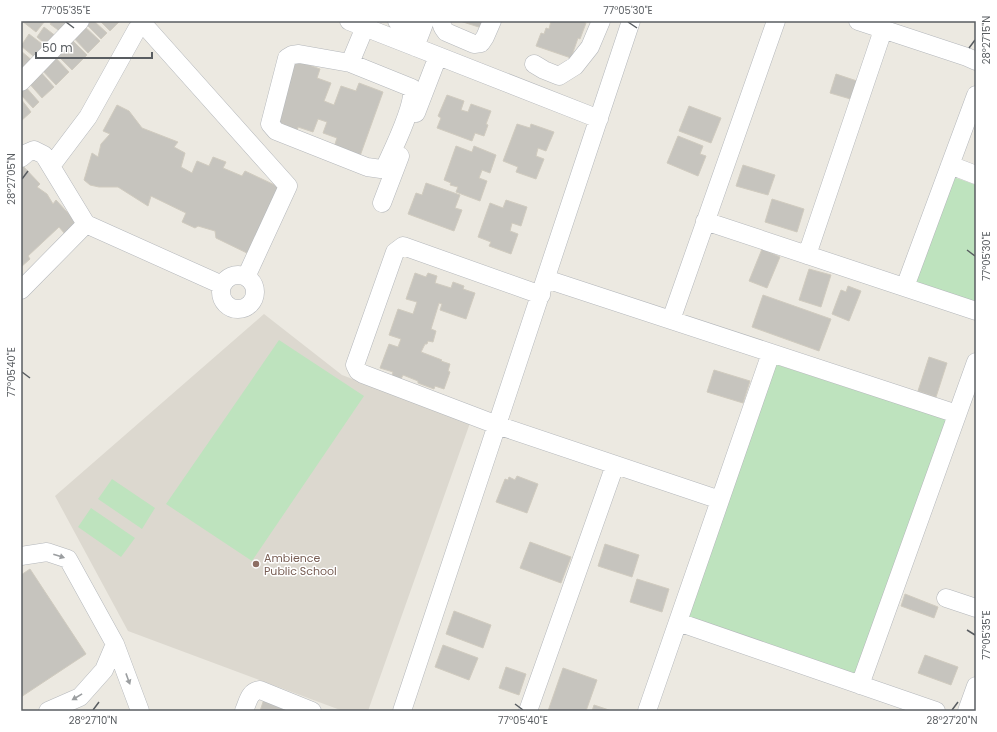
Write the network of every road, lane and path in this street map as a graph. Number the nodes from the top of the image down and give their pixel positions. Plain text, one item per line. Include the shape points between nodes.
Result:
1 (80, 21) edge
2 (397, 21) edge
3 (442, 21) edge
4 (492, 21) edge
5 (601, 21) edge
6 (632, 21) edge
7 (776, 21) edge
8 (858, 21) edge
9 (357, 24) edge
10 (884, 30) junction
11 (420, 33) edge
12 (438, 56) junction
13 (976, 61) edge
14 (350, 63) junction
15 (534, 64) dead end
16 (21, 82) edge
17 (976, 95) edge
18 (599, 119) junction
19 (21, 158) edge
20 (950, 165) junction
21 (51, 166) junction
22 (976, 175) edge
23 (382, 203) dead end
24 (705, 221) junction
25 (86, 224) junction
26 (807, 255) junction
27 (246, 277) junction
28 (222, 285) junction
29 (543, 287) junction
30 (905, 287) junction
31 (21, 290) edge
32 (976, 311) edge
33 (670, 320) junction
34 (771, 353) junction
35 (976, 362) edge
36 (957, 414) junction
37 (497, 426) junction
38 (615, 465) junction
39 (720, 500) junction
40 (21, 556) edge
41 (946, 598) dead end
42 (976, 608) edge
43 (678, 622) junction
44 (115, 644) junction
45 (860, 685) junction
46 (976, 686) edge
47 (48, 711) edge
48 (140, 711) edge
49 (244, 711) edge
50 (312, 711) edge
51 (402, 711) edge
52 (528, 711) edge
53 (647, 711) edge
54 (936, 711) edge
55 (967, 711) edge

1 - 16 street
2 - 11 street
3 - 4 street via 446,32 474,44 480,43 485,37
5 - 15 street via 590,47 575,66 559,76
6 - 18 street
7 - 24 street
8 - 10 street
9 - 11 street
9 - 14 street
10 - 13 street
10 - 26 street
11 - 12 street
12 - 18 street
12 - 23 street
14 - 14 street via 412,88 410,108 385,167 381,169 367,167 276,131 270,124 287,58 299,54
17 - 20 street
18 - 29 street
19 - 21 street via 34,150 44,155
20 - 22 street
20 - 30 street
21 - 25 street
21 - 27 street via 88,117 137,29 146,26 288,186
24 - 26 street
24 - 33 street
25 - 28 street
25 - 31 street
26 - 30 street
27 - 28 street via 234,275 224,280
27 - 28 street via 255,291 252,302 243,309 232,309 223,302 220,291
29 - 33 street
29 - 37 street
29 - 37 street via 403,246 395,252 354,365 363,374
30 - 32 street
33 - 34 street
34 - 36 street
34 - 39 street
35 - 36 street
36 - 45 street
37 - 38 street
37 - 51 street
38 - 39 street
38 - 52 street
39 - 43 street
40 -> 44 street via 47,552 68,559
41 - 42 street
43 - 45 street
43 - 53 street
44 -> 47 street via 104,670 80,697
44 -> 48 street
45 - 54 street
46 - 55 street
49 - 50 street via 251,694 260,690

